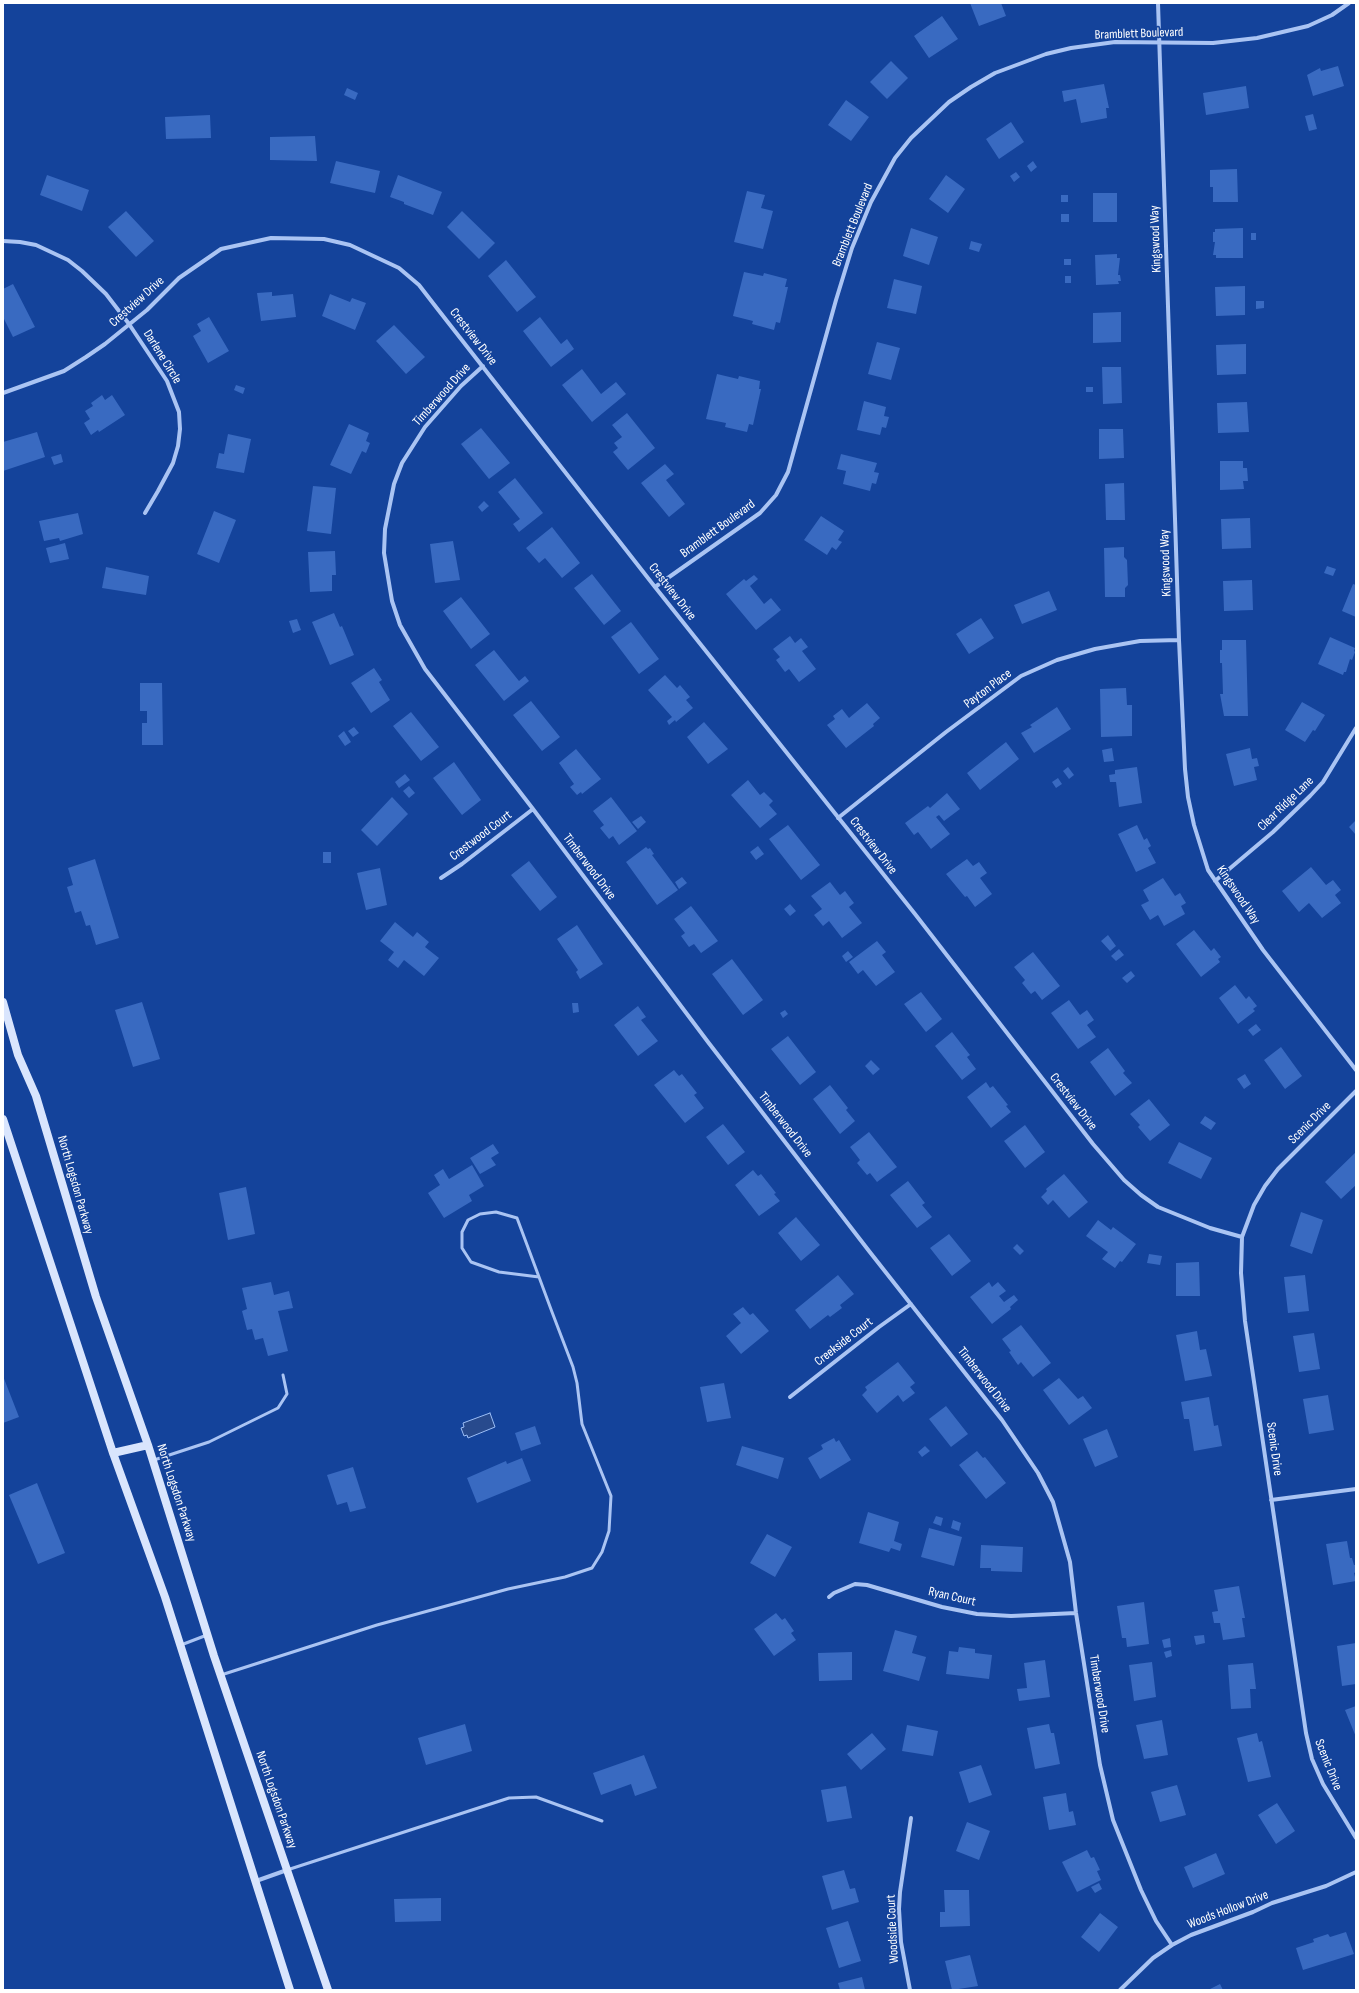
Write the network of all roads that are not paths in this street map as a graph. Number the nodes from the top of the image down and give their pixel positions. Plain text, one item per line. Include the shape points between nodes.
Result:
1 (1158, 3) edge
2 (1348, 3) edge
3 (1159, 42) junction
4 (3, 241) edge
5 (129, 324) junction
6 (483, 366) junction
7 (3, 393) edge
8 (144, 512) dead end
9 (655, 587) junction
10 (1179, 640) junction
11 (1356, 728) edge
12 (533, 809) junction
13 (838, 818) junction
14 (441, 878) dead end
15 (1215, 881) junction
16 (3, 1002) edge
17 (1356, 1070) edge
18 (1356, 1090) edge
19 (3, 1119) edge
20 (1242, 1237) junction
21 (539, 1277) junction
22 (911, 1304) junction
23 (283, 1375) dead end
24 (790, 1397) dead end
25 (148, 1445) junction
26 (113, 1453) junction
27 (152, 1461) junction
28 (1356, 1489) edge
29 (1271, 1500) junction
30 (829, 1597) dead end
31 (1076, 1613) junction
32 (208, 1634) junction
33 (181, 1645) junction
34 (221, 1675) junction
35 (911, 1818) dead end
36 (602, 1821) dead end
37 (1356, 1838) edge
38 (287, 1870) junction
39 (1356, 1872) edge
40 (255, 1881) junction
41 (1172, 1945) junction
42 (290, 1990) edge
43 (328, 1990) edge
44 (910, 1990) edge
45 (1120, 1990) edge

1 - 3 street, Kingswood Way
2 - 3 street, Bramblett Boulevard via 1332,15 1308,26 1283,33 1213,42
3 - 9 street, Bramblett Boulevard via 1115,42 1071,48 1020,62 995,73 949,102 911,138 882,179 852,248 797,445 788,472 776,495 760,512
3 - 10 street, Kingswood Way
4 - 5 street, Darlene Circle via 36,245 68,260 106,294
5 - 6 street, Crestview Drive via 180,278 221,249 271,238 324,239 350,245 399,268 419,285
5 - 7 street, Crestview Drive via 105,344 64,371
5 - 8 street, Darlene Circle via 172,391 179,412 178,446 173,462 158,492
6 - 9 street, Crestview Drive
6 - 12 street, Timberwood Drive via 437,411 402,463 394,484 386,522 385,565 392,601 411,648
9 - 13 street, Crestview Drive
10 - 13 street, Payton Place via 1140,641 1095,649 1057,660 1021,676
10 - 15 street, Kingswood Way via 1188,797 1194,825
11 - 15 street, Clear Ridge Lane via 1323,782 1273,832
12 - 14 street, Crestwood Court
12 - 22 street, Timberwood Drive via 703,1036
13 - 20 street, Crestview Drive via 1093,1144 1124,1180 1141,1195 1177,1216
15 - 17 street, Kingswood Way via 1263,950
16 - 25 main road, North Logsdon Parkway via 18,1055 36,1096 96,1297
18 - 20 street, Scenic Drive via 1278,1169 1254,1206
19 - 26 main road
20 - 29 street, Scenic Drive via 1241,1273 1245,1321
21 - 21 lane via 516,1218 496,1212 480,1214 468,1220 462,1232 462,1248 471,1262 499,1272
21 - 34 lane via 573,1367 582,1424 611,1496 609,1531 602,1552 592,1568 377,1625
22 - 24 street, Creekside Court
22 - 31 street, Timberwood Drive via 1002,1420 1038,1473 1053,1502 1062,1532 1070,1562
23 - 27 lane via 287,1394 278,1408 209,1442
25 - 26 main road
25 - 27 main road, North Logsdon Parkway
26 - 33 main road
27 - 32 main road, North Logsdon Parkway
28 - 29 street
29 - 37 street, Scenic Drive via 1312,1759 1323,1784
30 - 31 street, Ryan Court via 855,1584 977,1614 1011,1616
31 - 41 street, Timberwood Drive via 1100,1765 1113,1820 1141,1890 1156,1921
32 - 33 lane
32 - 34 main road, North Logsdon Parkway
33 - 40 main road
34 - 38 main road, North Logsdon Parkway
35 - 44 street, Woodside Court via 900,1903 902,1942
36 - 38 lane via 536,1798 509,1798
38 - 40 street
38 - 43 main road, North Logsdon Parkway
39 - 41 street, Woods Hollow Drive via 1326,1886 1212,1926
40 - 42 main road
41 - 45 street, Woods Hollow Drive via 1136,1972

